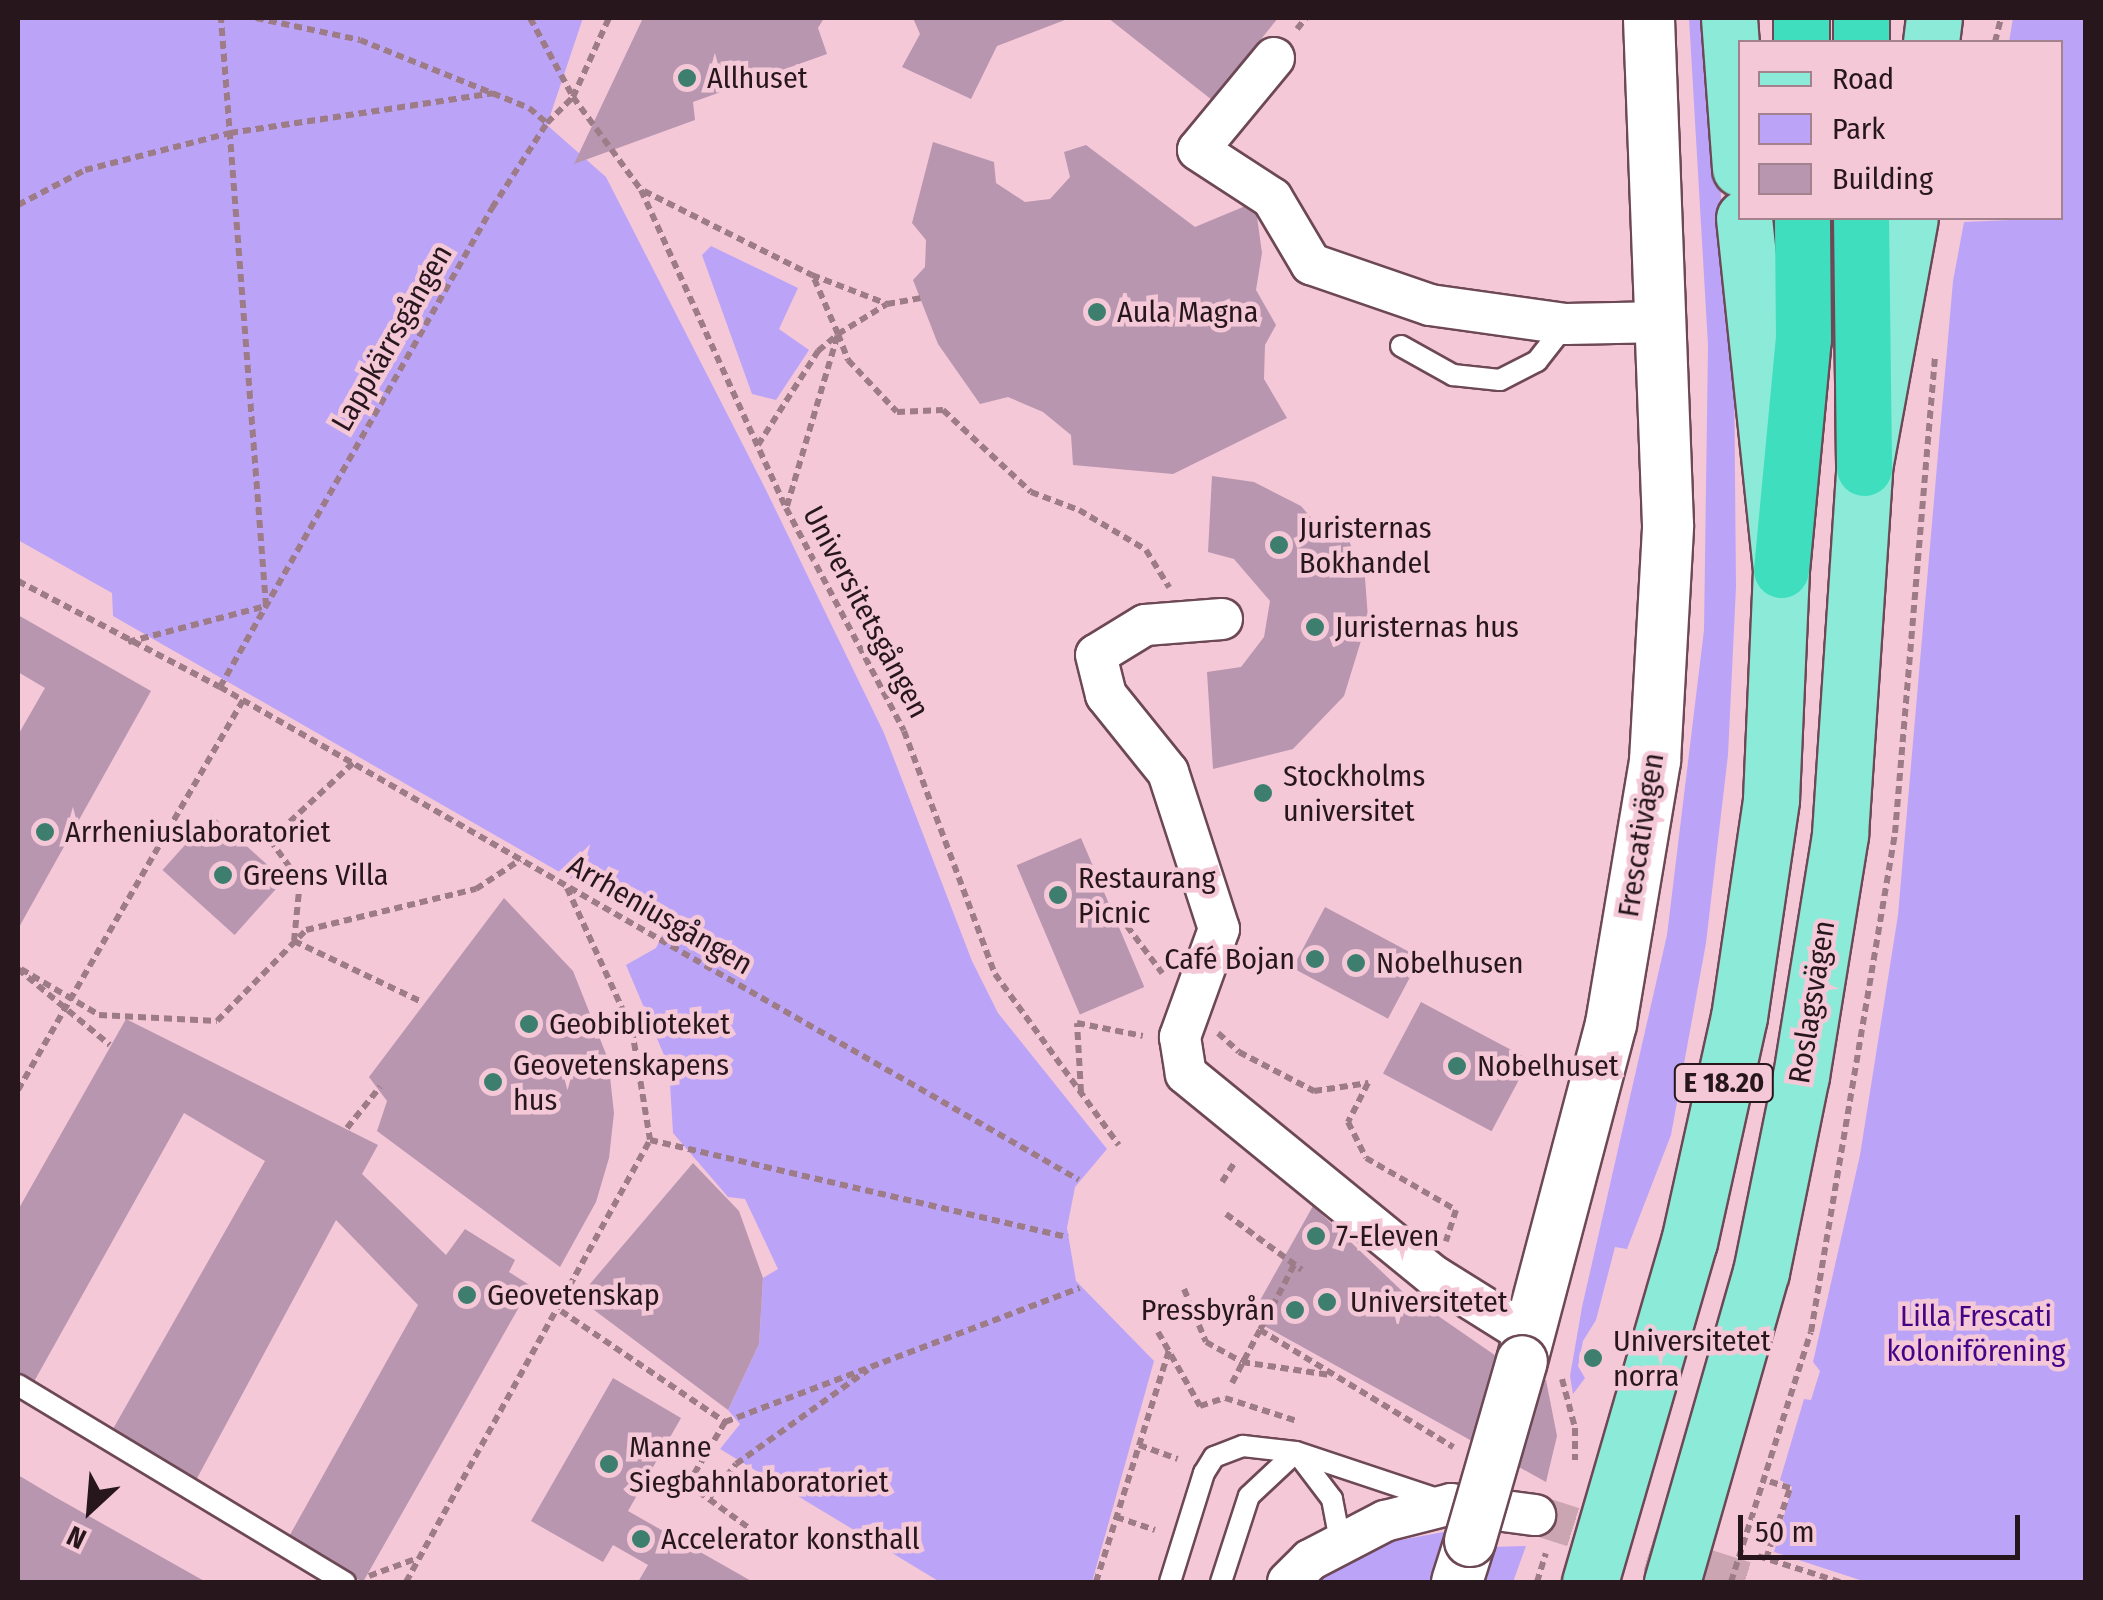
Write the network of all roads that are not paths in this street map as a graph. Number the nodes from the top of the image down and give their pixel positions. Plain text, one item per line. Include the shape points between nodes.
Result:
1 (1649, 18) edge
2 (1729, 18) edge
3 (1274, 58) dead end
4 (1738, 142) edge
5 (1744, 220) edge
6 (1802, 220) edge
7 (1861, 220) edge
8 (1910, 220) edge
9 (1665, 322) junction
10 (1566, 324) junction
11 (1401, 346) dead end
12 (1864, 468) junction
13 (1781, 570) junction
14 (1207, 620) road end
15 (1526, 1349) junction
16 (18, 1385) edge
17 (1296, 1452) junction
18 (1535, 1516) tunnel mouth
19 (1340, 1541) junction
20 (1459, 1542) edge
21 (1674, 1579) edge
22 (348, 1582) edge
23 (1170, 1582) edge
24 (1222, 1582) edge
25 (1288, 1582) edge
26 (1590, 1582) edge

1 - 9 street, Frescativägen
2 - 4 main road
3 - 10 street via 1198,150 1272,198 1311,264 1430,305
5 - 13 main road
6 - 13 highway via 1803,339
7 - 12 highway
8 - 12 main road, Roslagsvägen
9 - 10 street
9 - 15 street, Frescativägen via 1668,525 1655,762 1611,1024
10 - 11 lane via 1537,361 1500,380 1453,375
12 - 21 main road, Roslagsvägen / E 18.20 via 1840,834 1801,1076 1761,1272
13 - 26 main road, E 18.20 via 1771,799 1738,1017 1689,1242
14 - 15 street via 1145,625 1096,656 1106,695 1168,772 1219,929 1180,1037 1186,1074
15 - 20 street, Frescativägen, bridge
16 - 22 lane
17 - 19 lane via 1332,1499
17 - 20 lane
17 - 23 lane via 1243,1446 1214,1457
17 - 24 lane via 1249,1496
18 - 20 street
19 - 20 street
19 - 25 street

